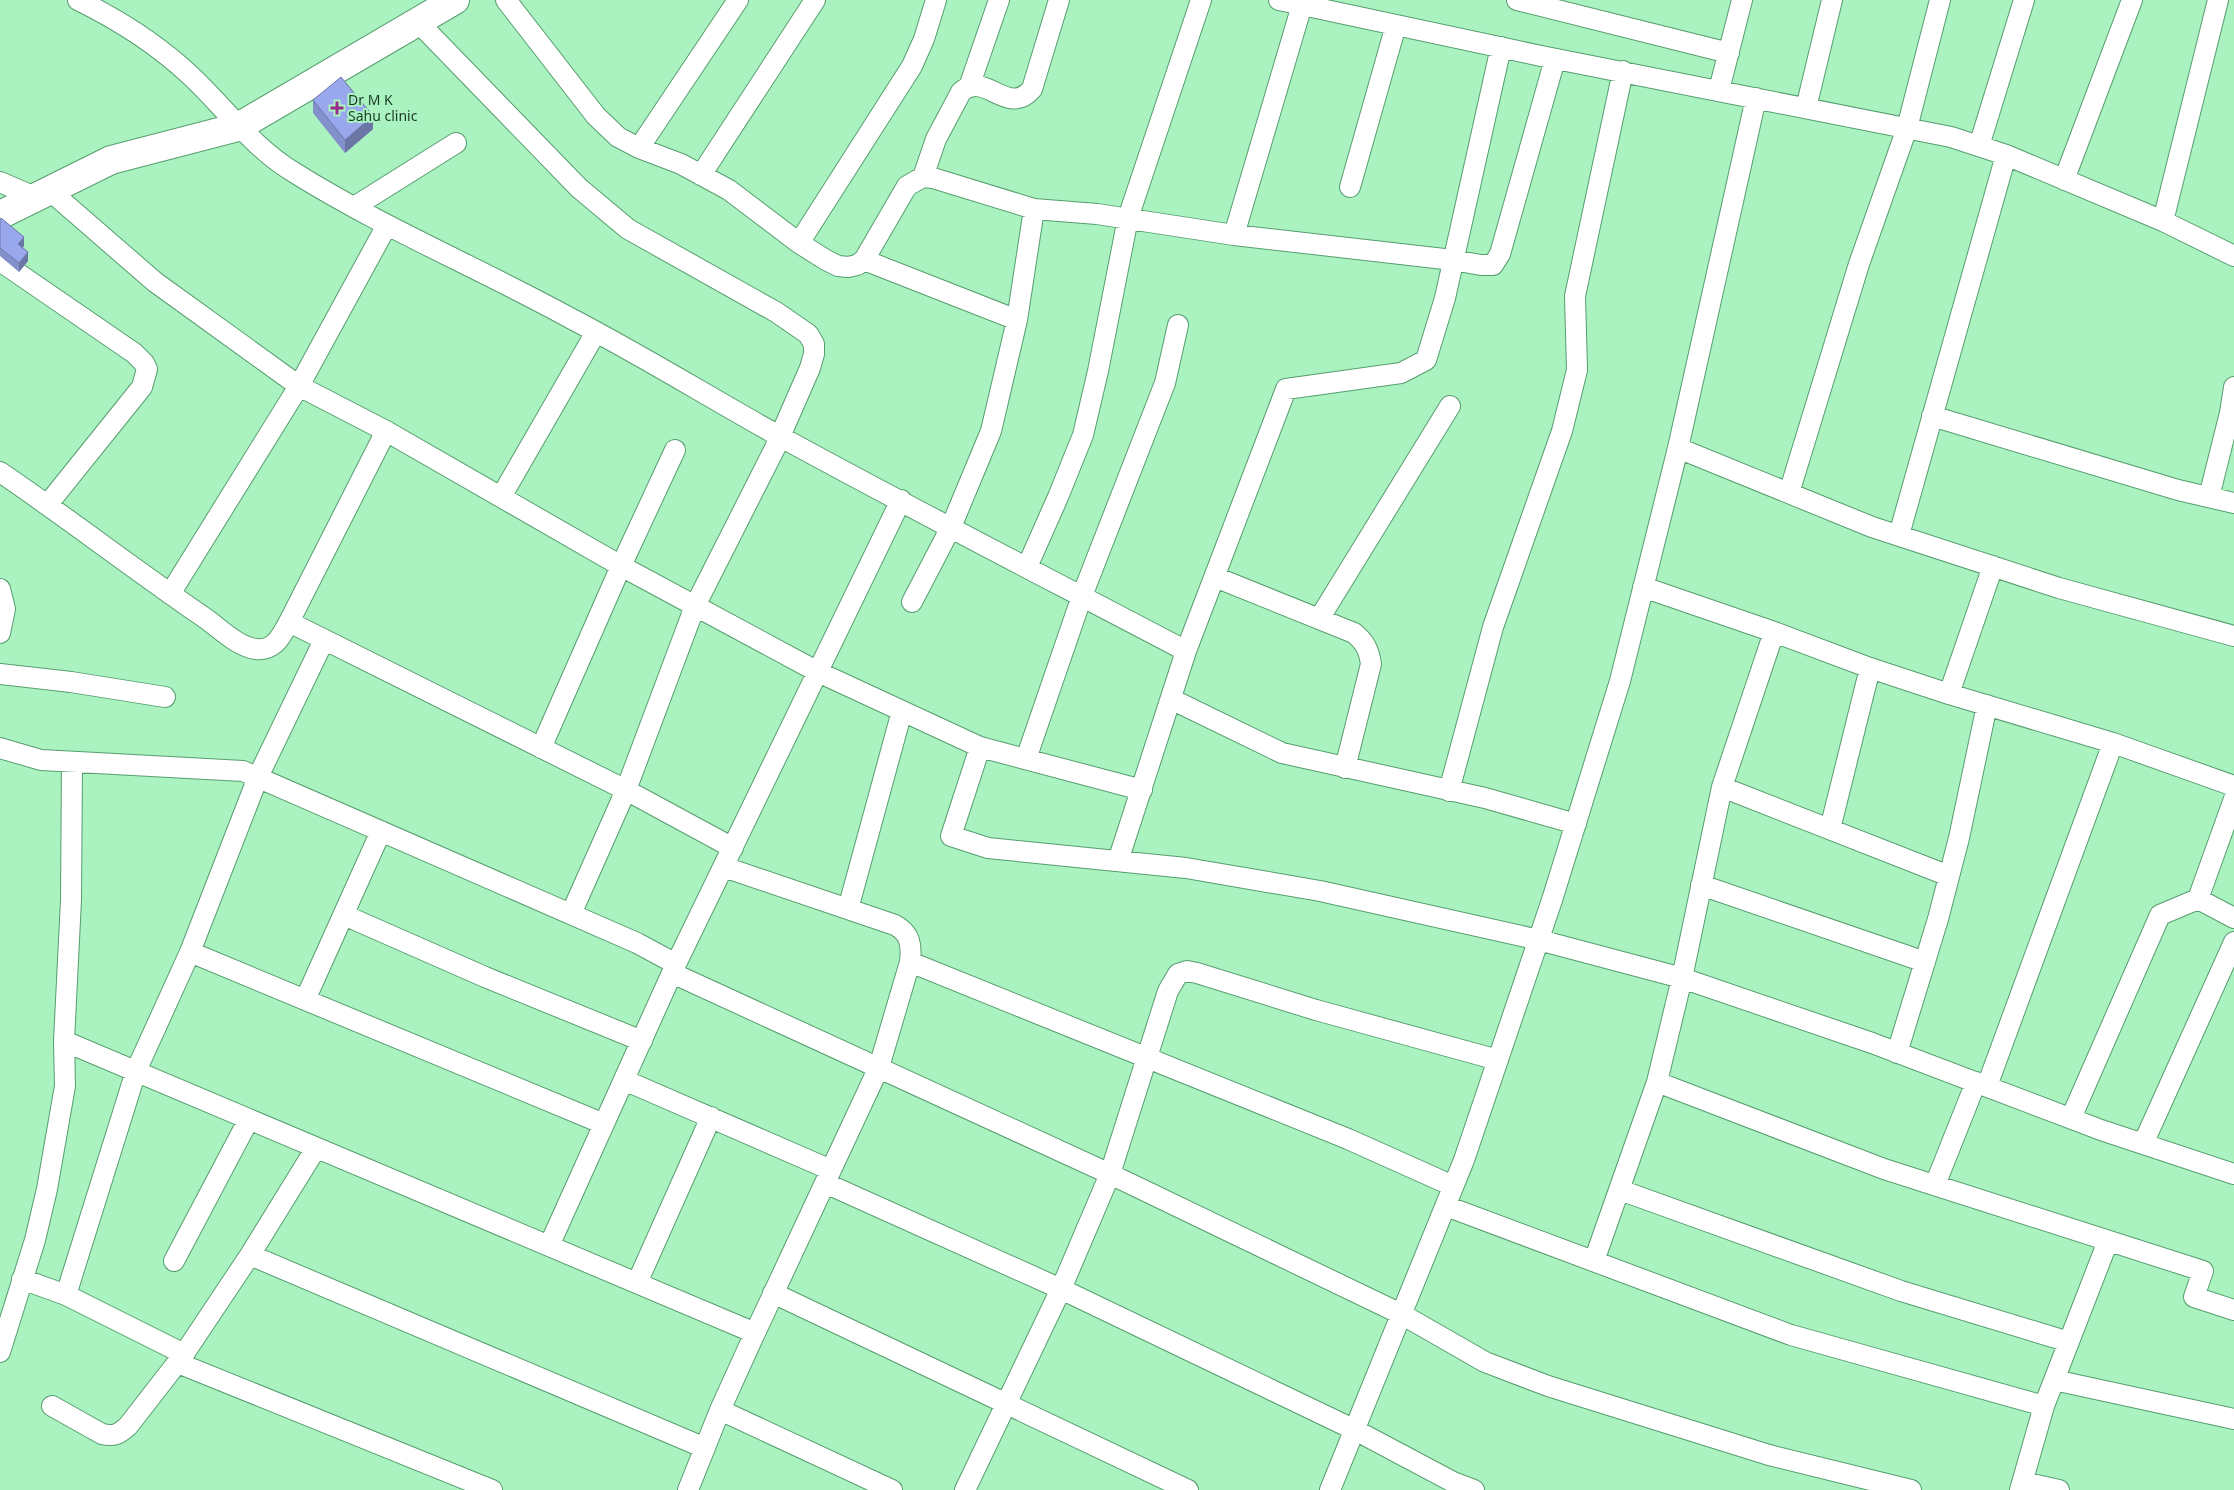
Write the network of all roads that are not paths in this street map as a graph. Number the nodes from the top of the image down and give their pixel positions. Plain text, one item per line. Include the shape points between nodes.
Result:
1 (78, 0) edge
2 (455, 0) edge
3 (506, 0) edge
4 (738, 0) edge
5 (815, 0) edge
6 (936, 0) edge
7 (999, 0) edge
8 (1059, 0) edge
9 (1201, 0) edge
10 (1279, 0) edge
11 (1517, 0) edge
12 (1742, 0) edge
13 (1832, 0) edge
14 (1940, 0) edge
15 (2024, 0) edge
16 (2132, 0) edge
17 (2218, 0) edge
18 (1302, 5) junction
19 (418, 22) junction
20 (1396, 25) junction
21 (1502, 47) junction
22 (1729, 53) junction
23 (1555, 59) junction
24 (1623, 71) junction
25 (969, 87) junction
26 (1719, 90) junction
27 (1756, 98) junction
28 (1806, 108) junction
29 (238, 127) junction
30 (1907, 128) junction
31 (456, 143) dead end
32 (1979, 146) junction
33 (639, 148) junction
34 (2006, 155) junction
35 (701, 175) junction
36 (922, 177) junction
37 (2064, 180) junction
38 (0, 182) edge
39 (1350, 187) dead end
40 (42, 194) junction
41 (354, 207) junction
42 (1034, 209) junction
43 (0, 215) edge
44 (1128, 218) junction
45 (2163, 221) junction
46 (387, 225) junction
47 (1234, 234) junction
48 (799, 243) junction
49 (2234, 256) edge
50 (864, 260) junction
51 (1453, 260) junction
52 (0, 261) edge
53 (1018, 320) junction
54 (1178, 325) dead end
55 (596, 332) junction
56 (299, 386) junction
57 (2234, 387) edge
58 (1450, 406) dead end
59 (2232, 414) edge
60 (1932, 416) junction
61 (386, 431) junction
62 (780, 436) junction
63 (1678, 448) junction
64 (675, 450) dead end
65 (0, 472) edge
66 (1789, 493) junction
67 (501, 497) junction
68 (2209, 497) junction
69 (901, 500) junction
70 (2234, 503) edge
71 (48, 504) junction
72 (951, 527) junction
73 (1899, 535) junction
74 (621, 566) junction
75 (1027, 566) junction
76 (1993, 566) junction
77 (1215, 577) junction
78 (1643, 587) junction
79 (0, 589) edge
80 (170, 594) junction
81 (1082, 596) junction
82 (912, 602) dead end
83 (695, 606) junction
84 (1319, 619) junction
85 (289, 622) junction
86 (1774, 632) junction
87 (0, 633) edge
88 (2234, 636) edge
89 (324, 640) junction
90 (1186, 651) junction
91 (1870, 668) junction
92 (818, 672) junction
93 (0, 674) edge
94 (1950, 694) junction
95 (165, 697) dead end
96 (1171, 699) junction
97 (1987, 705) junction
98 (902, 711) junction
99 (2113, 743) junction
100 (980, 747) junction
101 (0, 748) edge
102 (541, 748) junction
103 (1026, 760) junction
104 (72, 762) junction
105 (1345, 768) junction
106 (258, 777) junction
107 (1722, 786) junction
108 (2234, 786) edge
109 (626, 790) junction
110 (1142, 790) junction
111 (1449, 791) junction
112 (2234, 799) edge
113 (1576, 824) junction
114 (1830, 829) junction
115 (381, 831) junction
116 (733, 848) junction
117 (1118, 861) junction
118 (724, 867) junction
119 (1949, 876) junction
120 (1701, 885) junction
121 (2198, 899) junction
122 (848, 909) junction
123 (571, 914) junction
124 (344, 915) junction
125 (2234, 918) edge
126 (1539, 940) junction
127 (2234, 942) edge
128 (190, 952) junction
129 (910, 962) junction
130 (1925, 962) junction
131 (674, 968) junction
132 (1682, 978) junction
133 (306, 1000) junction
134 (642, 1041) junction
135 (64, 1042) junction
136 (1898, 1053) junction
137 (1147, 1058) junction
138 (1498, 1060) junction
139 (879, 1067) junction
140 (136, 1072) junction
141 (624, 1080) junction
142 (1658, 1082) junction
143 (1982, 1084) junction
144 (711, 1117) junction
145 (2071, 1118) junction
146 (248, 1119) junction
147 (604, 1124) junction
148 (2143, 1144) junction
149 (316, 1148) junction
150 (2233, 1170) edge
151 (1110, 1174) junction
152 (828, 1176) junction
153 (1935, 1185) junction
154 (1454, 1186) junction
155 (1620, 1190) junction
156 (1446, 1206) junction
157 (2108, 1241) junction
158 (549, 1246) junction
159 (250, 1255) junction
160 (174, 1260) dead end
161 (1594, 1261) junction
162 (22, 1279) junction
163 (637, 1283) junction
164 (1060, 1289) junction
165 (773, 1294) junction
166 (66, 1295) junction
167 (2234, 1310) edge
168 (1403, 1315) junction
169 (754, 1333) junction
170 (2069, 1342) junction
171 (0, 1352) edge
172 (181, 1359) junction
173 (2054, 1380) junction
174 (1006, 1404) junction
175 (52, 1406) dead end
176 (2044, 1406) junction
177 (720, 1410) junction
178 (2234, 1419) edge
179 (1355, 1430) junction
180 (705, 1448) junction
181 (2021, 1486) edge
182 (492, 1490) edge
183 (688, 1490) edge
184 (892, 1490) edge
185 (965, 1490) edge
186 (1188, 1490) edge
187 (1330, 1490) edge
188 (1474, 1490) edge
189 (1911, 1490) edge
190 (2059, 1490) edge

1 - 29 street via 144,38 191,75
2 - 19 street
3 - 33 street via 596,116 618,137
4 - 33 street
5 - 35 street
6 - 48 street via 912,66
7 - 25 street
8 - 25 street via 1032,88 1026,95 1011,99 983,87
9 - 44 street
10 - 18 street
11 - 22 street
12 - 22 street
13 - 28 street
14 - 30 street
15 - 32 street
16 - 37 street
17 - 45 street
18 - 20 street
18 - 47 street
19 - 29 street
19 - 62 street via 602,209 628,229 776,312 808,334 814,344 814,354
20 - 21 street
20 - 39 street
21 - 23 street
21 - 51 street
22 - 26 street
23 - 24 street
23 - 51 street via 1497,261 1489,266
24 - 26 street
24 - 111 street via 1575,296 1577,370 1562,431 1493,627
25 - 36 street via 960,92 936,139
26 - 27 street
27 - 28 street
27 - 63 street
28 - 30 street
29 - 40 street via 111,160
29 - 41 street via 292,172
30 - 32 street
30 - 66 street via 1859,264
31 - 41 street
32 - 34 street
33 - 35 street
34 - 37 street
34 - 60 street
35 - 48 street via 728,190
36 - 42 street
36 - 50 street via 907,186
37 - 45 street
38 - 40 street
40 - 43 street
40 - 56 street via 155,282
41 - 46 street
42 - 44 street
42 - 53 street
44 - 47 street
44 - 75 street via 1083,435
45 - 49 street
46 - 55 street
46 - 56 street
47 - 51 street
48 - 50 street via 838,266 857,265
50 - 53 street
51 - 77 street via 1426,360 1401,373 1286,389
52 - 71 street via 134,353 147,369 142,386
53 - 72 street via 991,431
54 - 81 street via 1165,383
55 - 62 street
55 - 67 street
56 - 61 street
56 - 80 street
57 - 59 street
58 - 84 street
59 - 68 street
60 - 68 street
60 - 73 street
61 - 67 street
61 - 85 street
62 - 69 street
62 - 83 street
63 - 66 street
63 - 78 street
64 - 74 street
65 - 71 street
66 - 73 street
67 - 74 street
68 - 70 street
69 - 72 street
69 - 92 street
71 - 80 street
72 - 75 street
72 - 82 street
73 - 76 street
74 - 83 street
74 - 102 street
75 - 81 street
76 - 88 street via 2059,588
76 - 94 street
77 - 84 street
77 - 90 street
78 - 86 street
78 - 113 street via 1620,681
79 - 87 street via 5,609
80 - 85 street via 248,647 268,648 275,644
81 - 90 street
81 - 103 street
83 - 92 street
83 - 109 street
84 - 105 street via 1354,633 1369,651 1371,664
85 - 89 street
86 - 91 street
86 - 107 street
89 - 102 street
89 - 106 street
90 - 96 street
91 - 94 street
91 - 114 street
92 - 98 street
92 - 116 street
93 - 95 street
94 - 97 street
96 - 105 street via 1282,754
96 - 110 street
97 - 99 street
97 - 119 street
98 - 100 street
98 - 122 street
99 - 108 street
99 - 143 street
100 - 103 street
100 - 117 street via 951,836 988,848
101 - 104 street via 41,760
102 - 109 street
103 - 110 street
104 - 106 street via 243,770
104 - 135 street via 71,900
105 - 111 street
106 - 115 street
106 - 128 street
107 - 114 street
107 - 120 street
109 - 116 street
109 - 123 street
110 - 117 street
111 - 113 street via 1486,798
112 - 121 street
113 - 126 street
114 - 119 street
115 - 123 street
115 - 124 street
116 - 118 street
117 - 126 street via 1186,868 1320,891
118 - 122 street
118 - 131 street
119 - 130 street
120 - 130 street
120 - 132 street
121 - 125 street
121 - 145 street via 2160,914
122 - 129 street via 904,930 910,944
123 - 131 street via 637,943
124 - 133 street
124 - 134 street
126 - 132 street
126 - 138 street
127 - 148 street
128 - 133 street
128 - 140 street
129 - 137 street
129 - 139 street
130 - 136 street
131 - 134 street
131 - 139 street
132 - 136 street
132 - 142 street
133 - 147 street
134 - 141 street
135 - 140 street
135 - 162 street via 65,1086 58,1135 35,1240
136 - 143 street
137 - 138 street via 1174,979 1187,971
137 - 151 street
137 - 154 street via 1340,1135
138 - 154 street
139 - 151 street
139 - 152 street
140 - 146 street
140 - 166 street
141 - 144 street
141 - 147 street
142 - 153 street via 1884,1169
142 - 155 street
143 - 145 street
143 - 153 street
144 - 152 street
144 - 163 street
145 - 148 street
146 - 149 street
146 - 160 street
147 - 158 street
148 - 150 street
149 - 158 street
149 - 159 street
151 - 164 street
151 - 168 street
152 - 164 street
152 - 165 street
153 - 157 street
154 - 156 street
155 - 161 street
155 - 170 street via 1901,1291
156 - 161 street
156 - 168 street
157 - 167 street via 2204,1271 2194,1297
157 - 170 street
158 - 163 street
159 - 172 street
159 - 180 street
161 - 176 street via 1791,1335
162 - 166 street
162 - 171 street
163 - 169 street
164 - 174 street
164 - 179 street
165 - 169 street
165 - 174 street
166 - 172 street
168 - 179 street
168 - 189 street via 1485,1362 1548,1386 1769,1456
169 - 177 street
170 - 173 street
172 - 175 street via 128,1426 116,1436 102,1434
172 - 182 street
173 - 176 street
173 - 178 street
174 - 185 street
174 - 186 street
176 - 181 street
177 - 180 street
177 - 184 street
179 - 187 street
179 - 188 street
180 - 183 street
181 - 190 street

